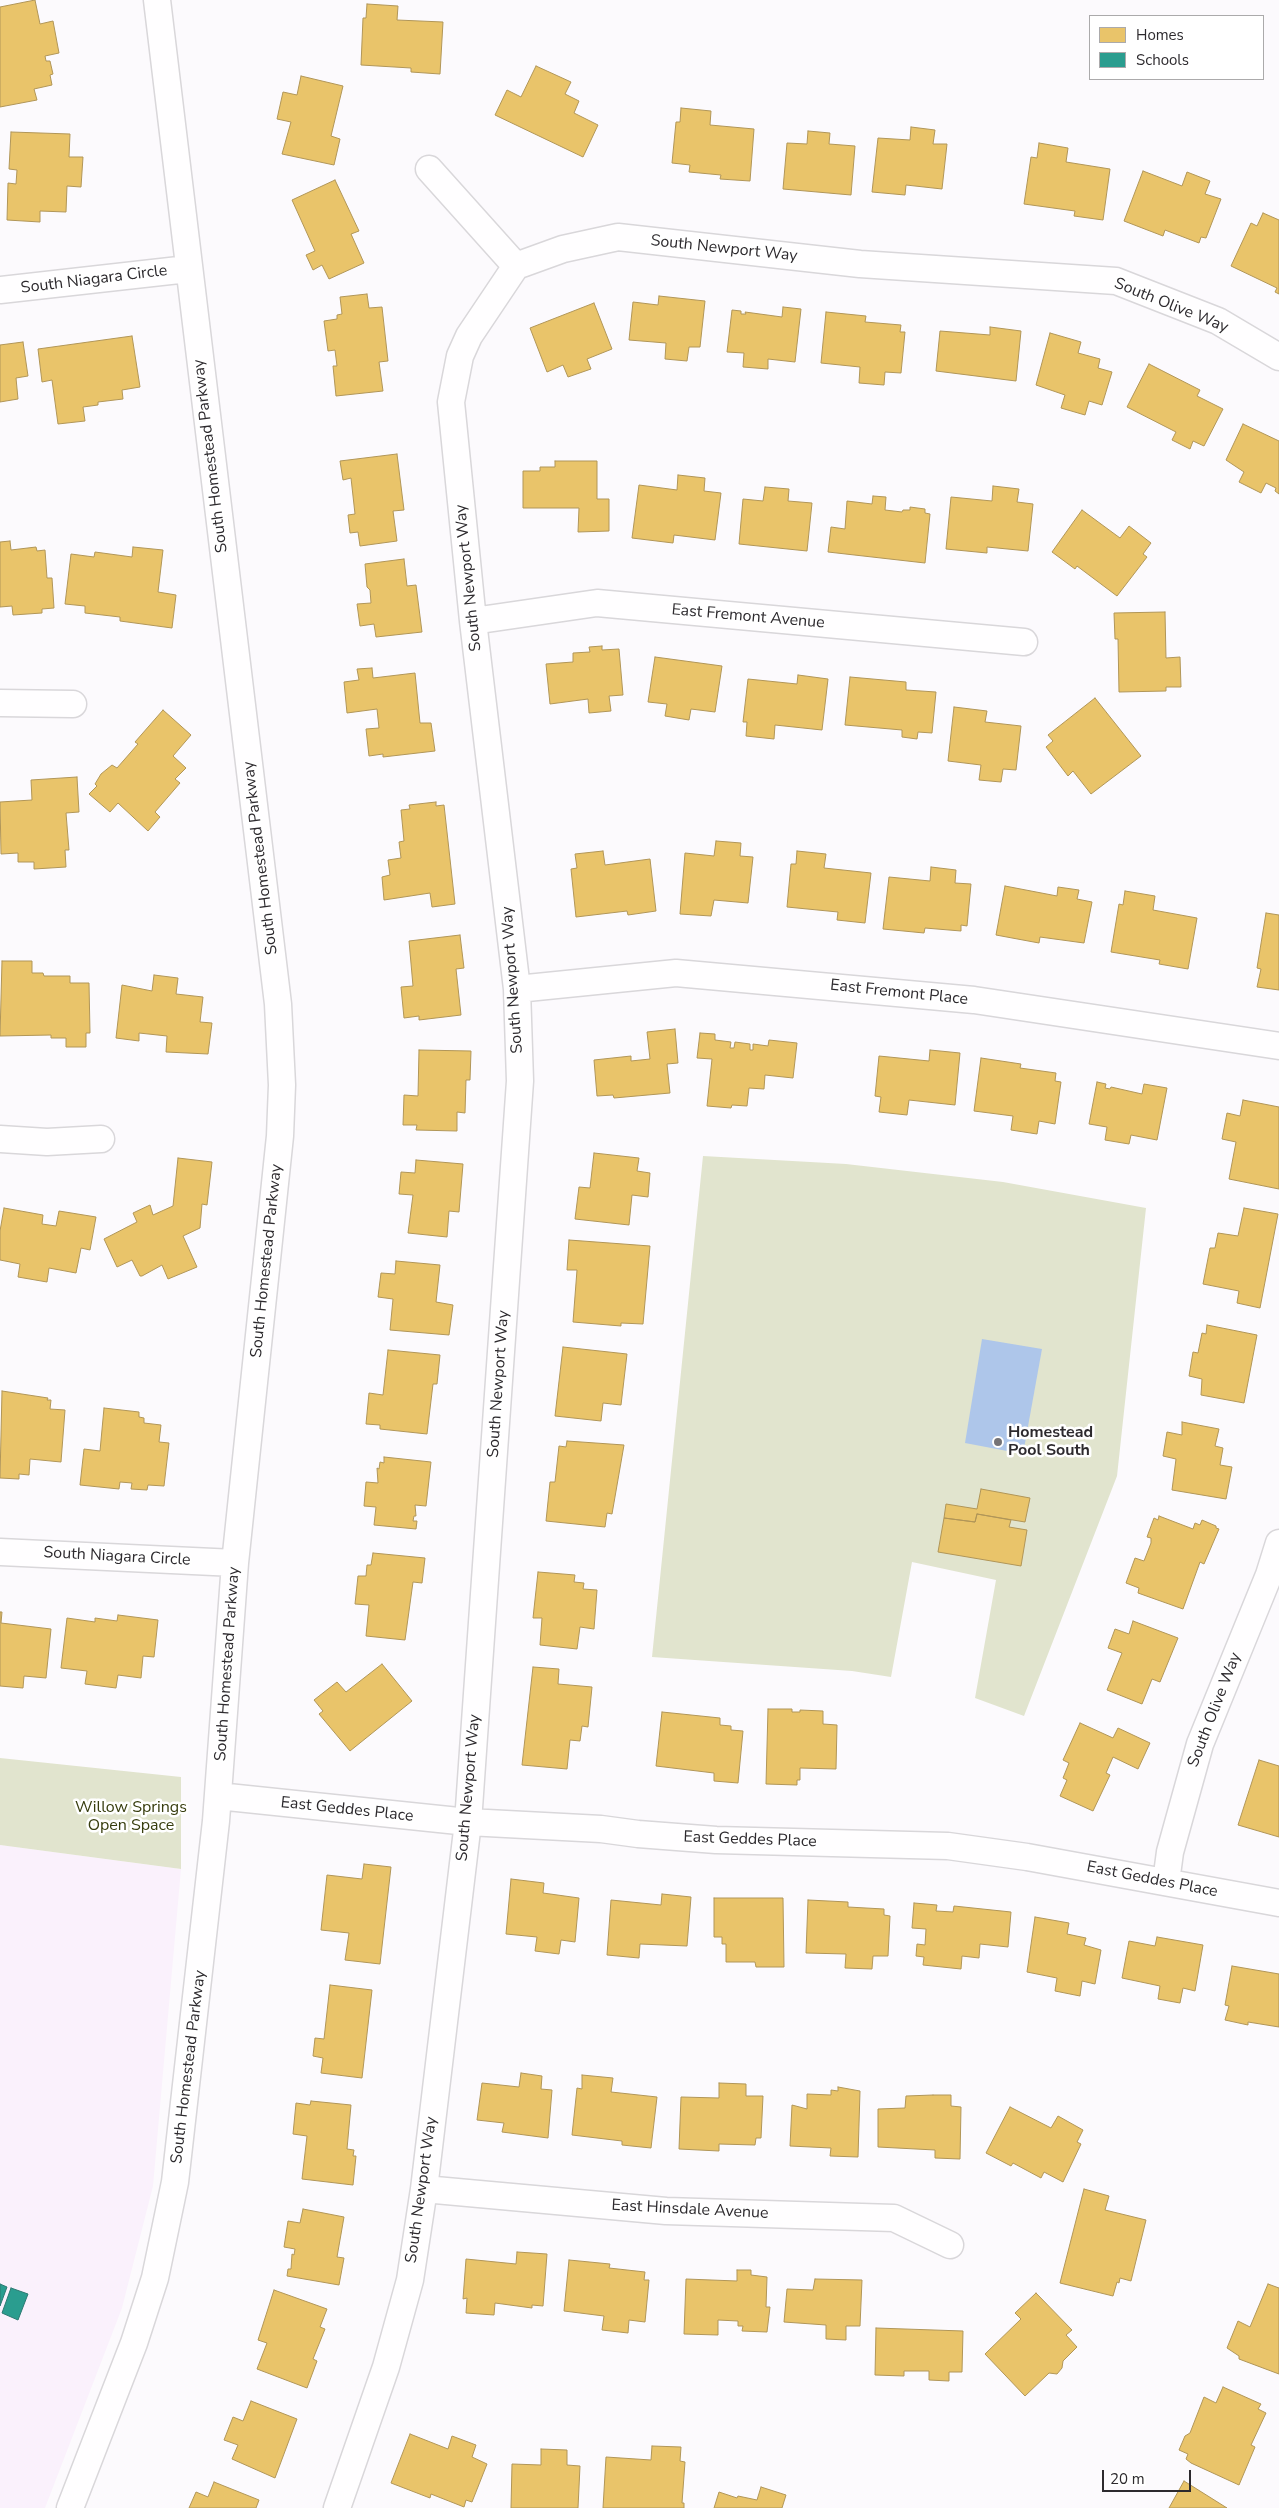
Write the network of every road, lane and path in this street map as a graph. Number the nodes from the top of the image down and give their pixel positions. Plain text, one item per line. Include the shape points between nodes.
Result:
1 (157, 0) edge
2 (429, 169) dead end
3 (516, 266) junction
4 (937, 268) joint
5 (188, 269) junction
6 (0, 290) edge
7 (1279, 357) edge
8 (473, 621) junction
9 (1024, 642) dead end
10 (0, 704) edge
11 (73, 704) dead end
12 (517, 989) junction
13 (1279, 1046) edge
14 (0, 1139) edge
15 (101, 1140) dead end
16 (1279, 1543) edge
17 (0, 1552) edge
18 (235, 1563) junction
19 (218, 1796) junction
20 (468, 1822) junction
21 (1166, 1882) junction
22 (1279, 1903) edge
23 (424, 2189) junction
24 (950, 2245) dead end
25 (70, 2508) edge
26 (338, 2508) edge

1 - 5 street, South Homestead Parkway
2 - 3 street
3 - 4 street, South Newport Way via 563,249 618,237 860,264
3 - 8 street, South Newport Way via 469,336 455,373 450,402
4 - 7 street, South Olive Way via 1116,281 1218,321
5 - 6 street, South Niagara Circle
5 - 18 street, South Homestead Parkway via 282,1051 280,1136
8 - 9 street, East Fremont Avenue via 597,603
8 - 12 street, South Newport Way
10 - 11 street
12 - 13 street, East Fremont Place via 676,973 974,1000
12 - 20 street, South Newport Way via 520,1081
14 - 15 street via 46,1142
16 - 21 street, South Olive Way via 1200,1744 1170,1852
17 - 18 street, South Niagara Circle
18 - 19 street, South Homestead Parkway
19 - 20 street, East Geddes Place
19 - 25 street, South Homestead Parkway via 182,2126 166,2231 134,2343
20 - 21 street, East Geddes Place via 601,1828 716,1840 948,1846
20 - 23 street, South Newport Way
21 - 22 street, East Geddes Place
23 - 24 street, East Hinsdale Avenue via 666,2211 894,2218
23 - 26 street, South Newport Way via 407,2290 386,2366

